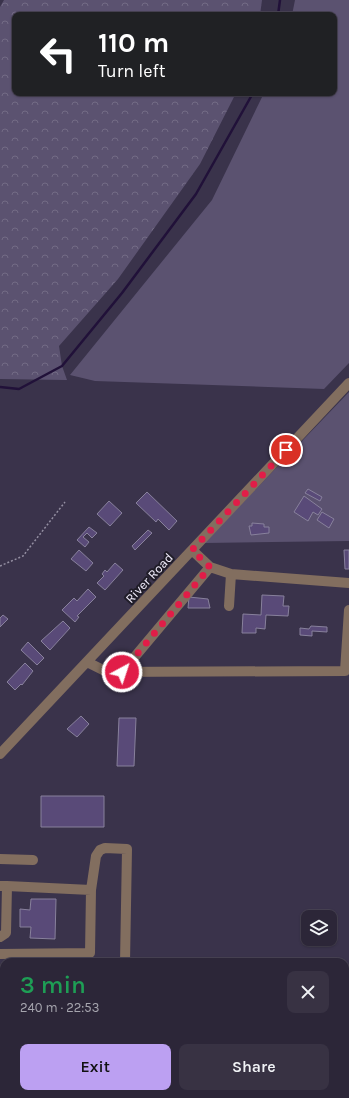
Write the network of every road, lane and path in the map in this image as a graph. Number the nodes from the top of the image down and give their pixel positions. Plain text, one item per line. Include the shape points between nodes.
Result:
1 (349, 384) edge
2 (65, 502) dead end
3 (192, 550) junction
4 (0, 566) edge
5 (210, 567) junction
6 (231, 574) junction
7 (349, 584) edge
8 (229, 606) dead end
9 (349, 610) edge
10 (87, 662) junction
11 (122, 672) junction
12 (0, 754) edge
13 (0, 859) edge
14 (32, 860) dead end
15 (4, 886) edge
16 (90, 890) junction
17 (0, 937) edge
18 (0, 954) edge
19 (90, 958) edge
20 (125, 958) edge

1 - 3 street, River Road
2 - 4 path via 23,556
3 - 5 street
3 - 10 street, River Road
5 - 6 street
5 - 11 street
6 - 7 street
6 - 8 street
9 - 11 street via 345,671
10 - 11 street via 107,672
10 - 12 street, River Road
13 - 14 street
15 - 16 street
15 - 17 street via 6,933
16 - 19 street
16 - 20 street via 96,856 100,850 127,848
17 - 18 street
18 - 19 street

